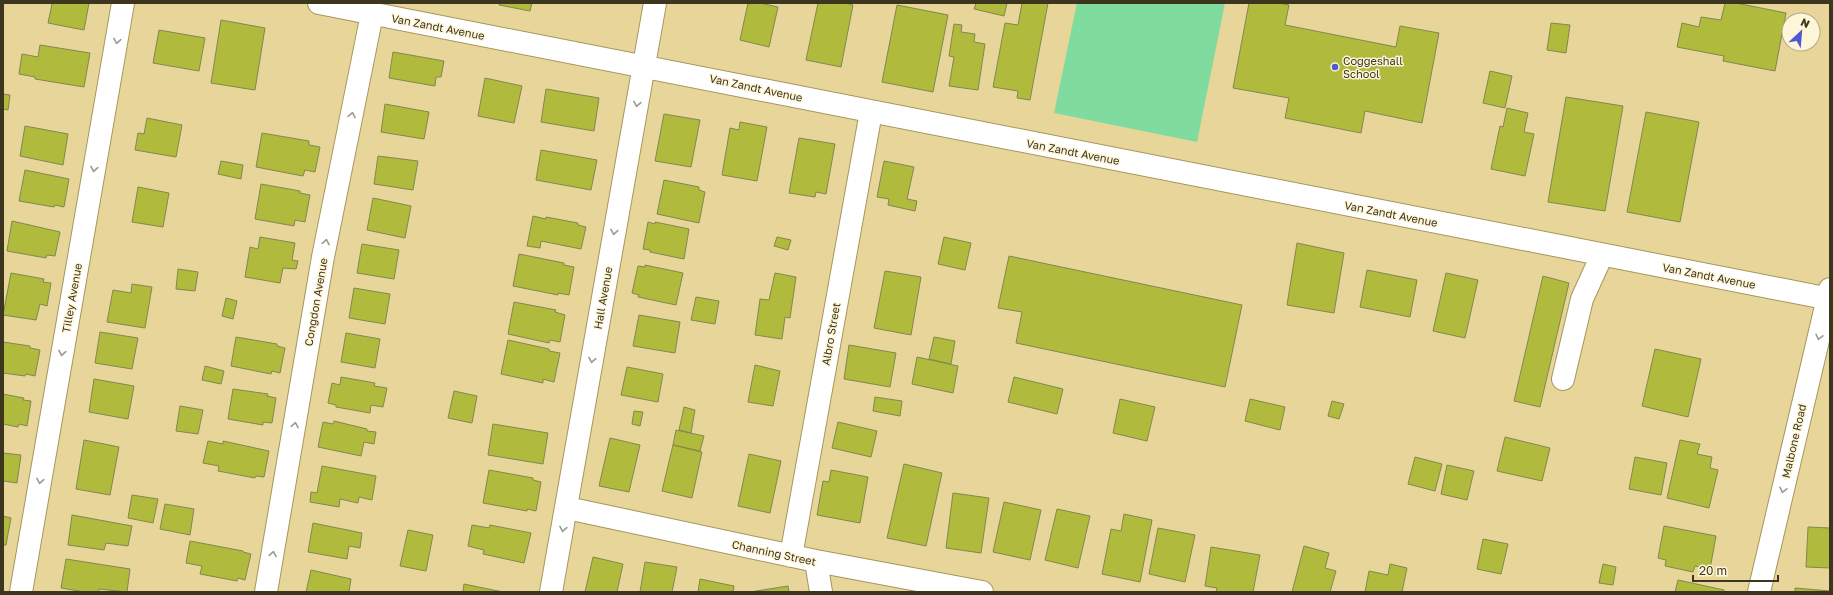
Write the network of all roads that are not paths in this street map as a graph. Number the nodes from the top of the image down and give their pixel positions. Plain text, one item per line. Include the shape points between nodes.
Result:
1 (123, 3) edge
2 (319, 3) edge
3 (655, 3) edge
4 (342, 5) edge
5 (372, 14) junction
6 (643, 65) junction
7 (871, 112) junction
8 (1602, 255) junction
9 (1829, 296) edge
10 (1563, 379) dead end
11 (566, 508) junction
12 (791, 556) junction
13 (816, 561) junction
14 (21, 592) edge
15 (266, 592) edge
16 (551, 592) edge
17 (821, 592) edge
18 (982, 592) edge
19 (1759, 592) edge

1 -> 14 street, Tilley Avenue
2 - 4 street, Van Zandt Avenue
3 - 6 street, Hall Avenue
4 - 5 street, Van Zandt Avenue
5 - 6 street, Van Zandt Avenue
15 -> 5 street, Congdon Avenue via 323,257
6 - 7 street, Van Zandt Avenue
6 -> 11 street, Hall Avenue
7 - 8 street, Van Zandt Avenue
7 - 12 street, Albro Street
8 - 9 street, Van Zandt Avenue
8 - 10 street via 1582,299
9 -> 19 street, Malbone Road
11 - 12 street, Channing Street
11 -> 16 street, Hall Avenue
12 - 13 street, Channing Street
13 - 17 street
13 - 18 street, Channing Street

